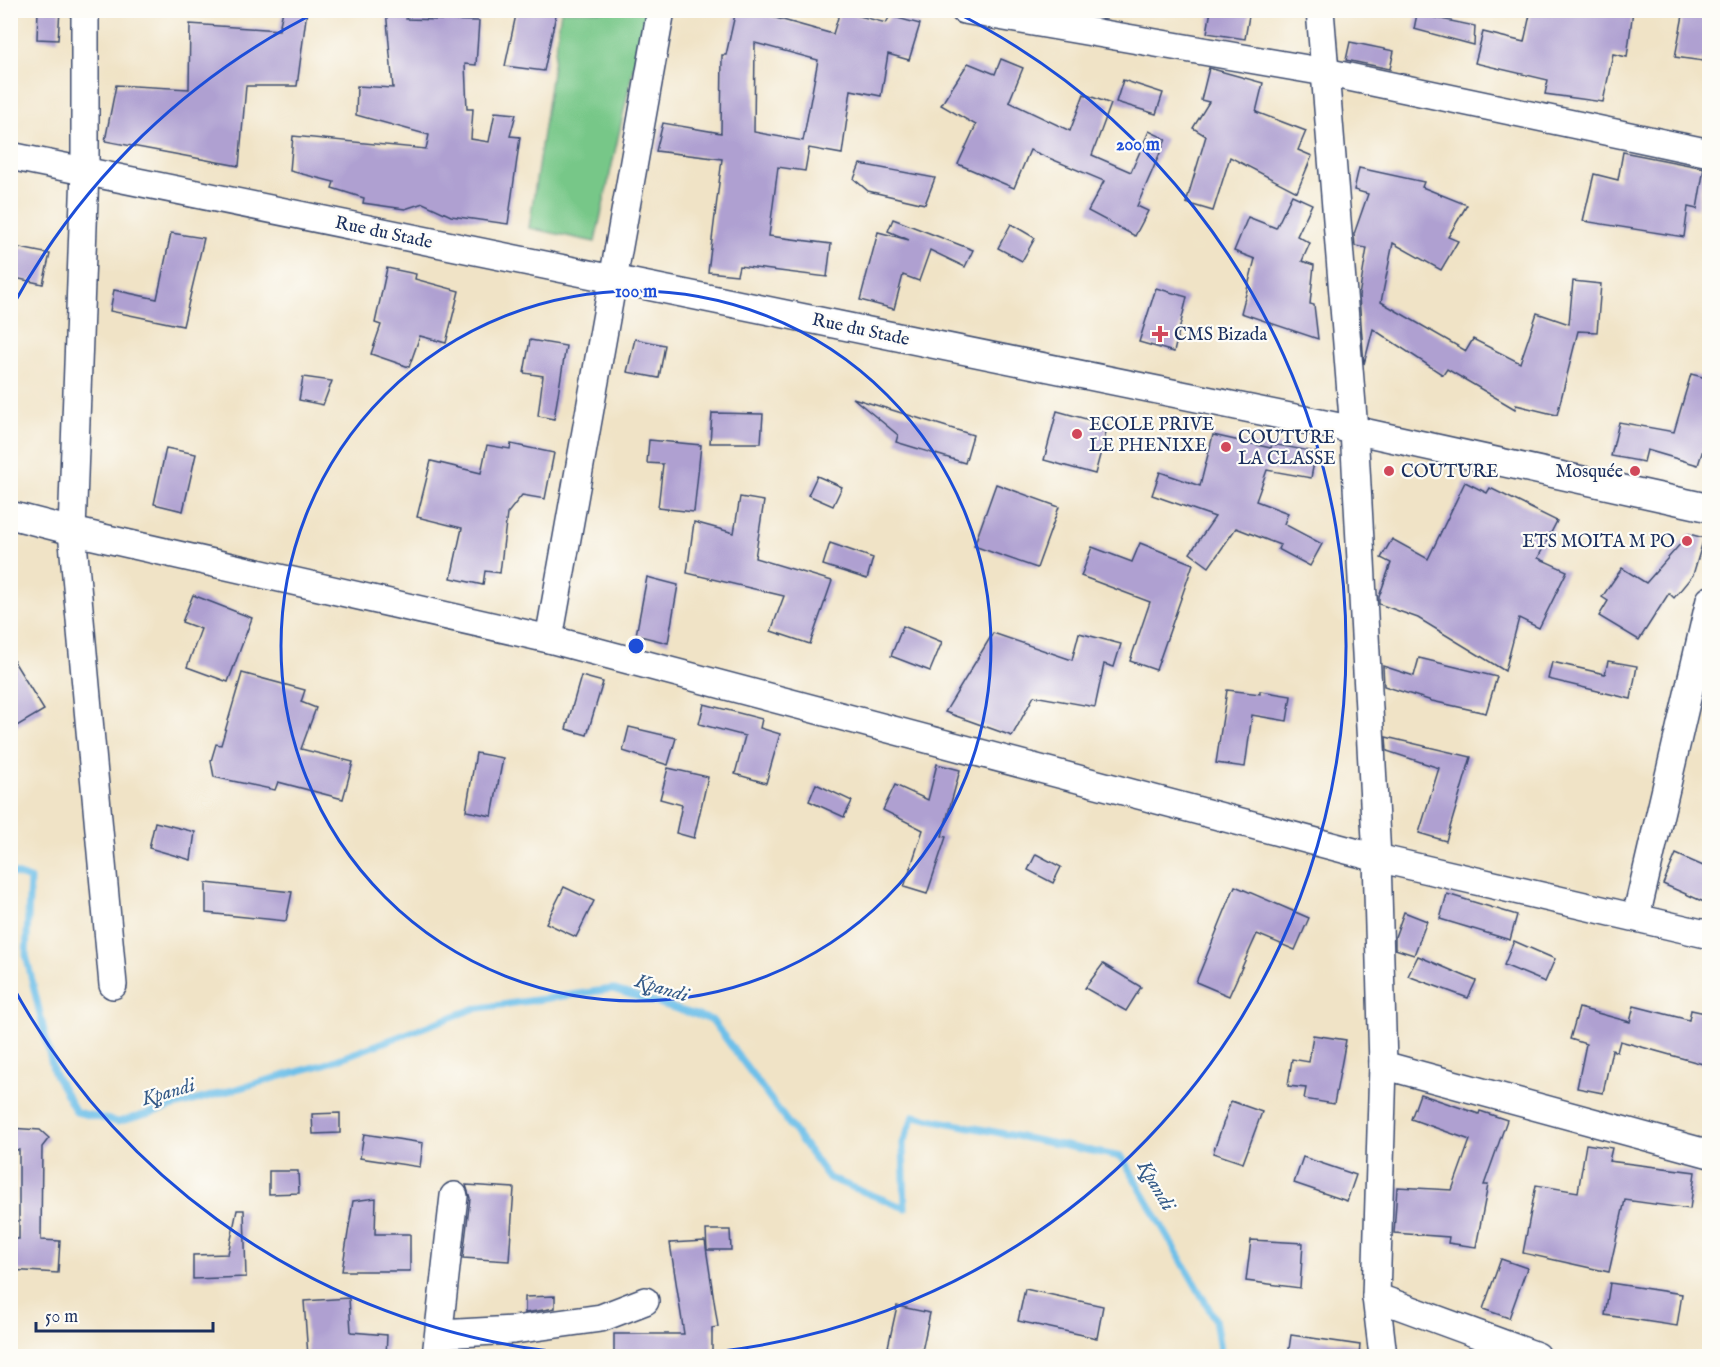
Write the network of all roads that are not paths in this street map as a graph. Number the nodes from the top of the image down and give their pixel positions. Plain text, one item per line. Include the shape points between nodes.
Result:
1 (85, 10) edge
2 (661, 10) edge
3 (964, 10) edge
4 (1320, 10) edge
5 (1324, 72) junction
6 (1710, 153) edge
7 (10, 156) edge
8 (85, 171) junction
9 (614, 279) junction
10 (1354, 430) junction
11 (1710, 508) edge
12 (10, 515) edge
13 (72, 531) junction
14 (1710, 600) edge
15 (549, 639) junction
16 (1377, 858) junction
17 (1636, 917) junction
18 (1710, 935) edge
19 (112, 985) dead end
20 (1383, 1065) junction
21 (1710, 1154) edge
22 (454, 1196) dead end
23 (1376, 1297) junction
24 (645, 1301) dead end
25 (438, 1345) edge
26 (1383, 1356) edge
27 (1537, 1356) edge

1 - 8 street
2 - 9 street
3 - 5 street
4 - 5 street
5 - 6 street
5 - 10 street
7 - 8 street, Rue du Stade
8 - 9 street, Rue du Stade
8 - 13 street
9 - 10 street, Rue du Stade
9 - 15 street
10 - 11 street, Rue du Stade
10 - 16 street
12 - 13 street
13 - 15 street
13 - 19 street
14 - 17 street
15 - 16 street
16 - 17 street
16 - 20 street
17 - 18 street
20 - 21 street
20 - 23 street
22 - 25 street
23 - 26 street
23 - 27 street
24 - 25 street via 601,1318

